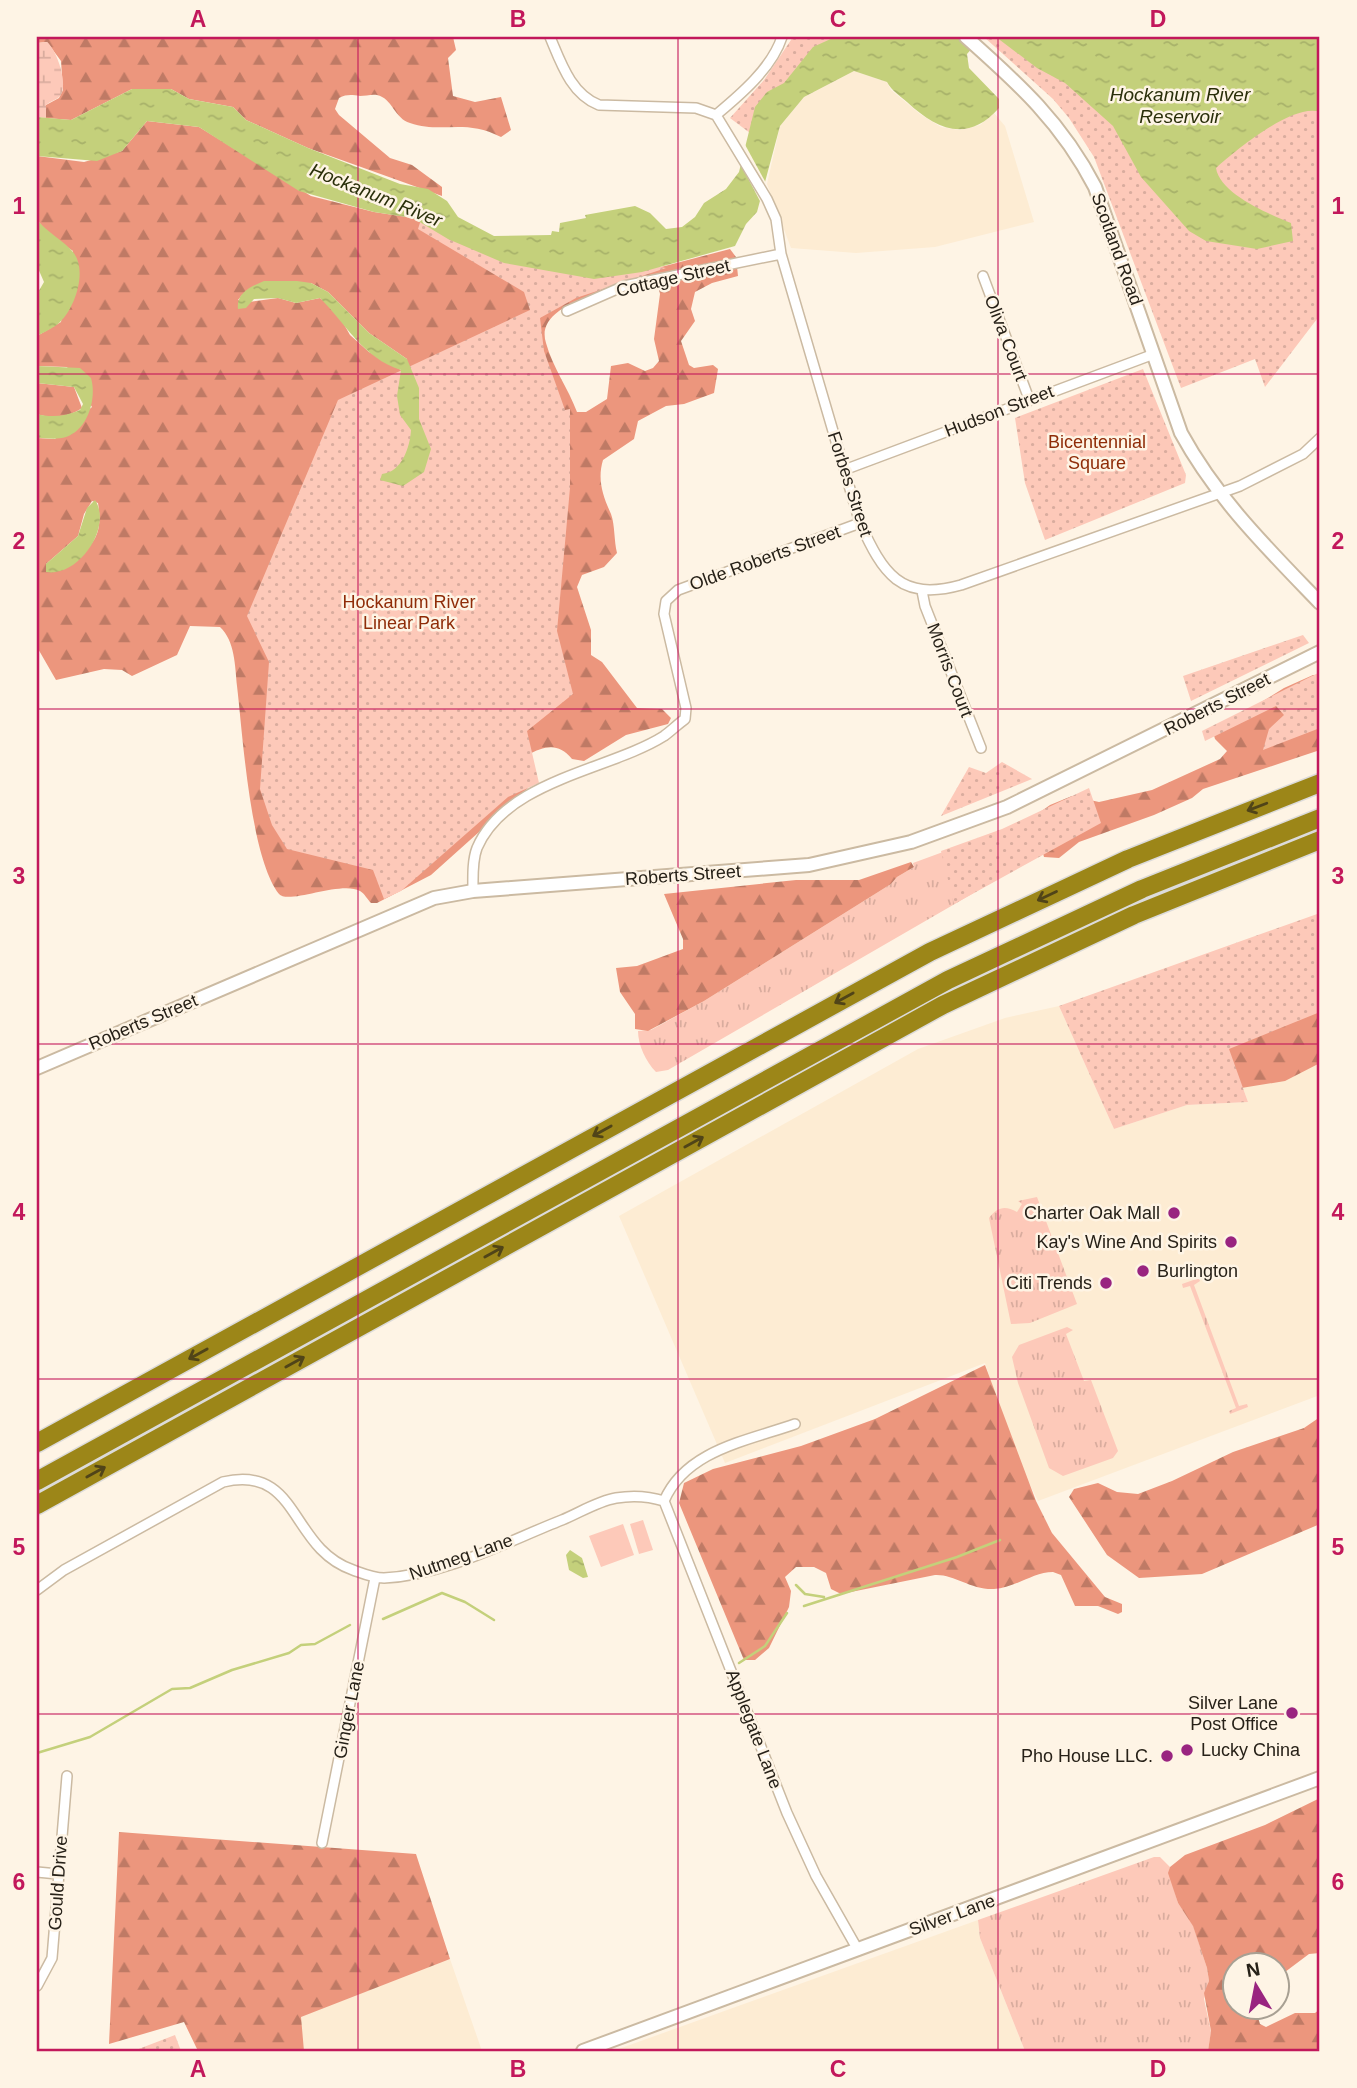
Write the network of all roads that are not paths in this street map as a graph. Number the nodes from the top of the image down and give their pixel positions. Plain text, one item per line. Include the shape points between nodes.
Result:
1 (550, 37) edge
2 (782, 37) edge
3 (971, 41) edge
4 (716, 115) junction
5 (781, 254) junction
6 (983, 276) dead end
7 (567, 311) dead end
8 (1154, 354) junction
9 (1029, 399) junction
10 (1320, 438) edge
11 (844, 470) junction
12 (1218, 493) junction
13 (860, 523) junction
14 (922, 591) junction
15 (1320, 603) edge
16 (1320, 652) edge
17 (981, 748) dead end
18 (1320, 783) edge
19 (1320, 807) edge
20 (1320, 818) edge
21 (1320, 840) edge
22 (473, 891) junction
23 (37, 1068) edge
24 (795, 1424) dead end
25 (37, 1443) edge
26 (37, 1469) edge
27 (37, 1481) edge
28 (664, 1501) junction
29 (37, 1505) edge
30 (375, 1578) junction
31 (37, 1590) edge
32 (67, 1776) dead end
33 (1320, 1778) edge
34 (322, 1843) dead end
35 (37, 1872) edge
36 (58, 1874) junction
37 (859, 1950) junction
38 (37, 1986) edge
39 (583, 2051) edge

1 - 4 street via 573,86 586,100 599,105 696,108
2 - 4 street via 748,85
3 - 8 main road, Scotland Road via 1039,103 1079,157 1095,187
4 - 5 street, Forbes Street via 776,219
5 - 7 street, Cottage Street via 624,286
5 - 11 street, Forbes Street
6 - 9 street, Oliva Court
8 - 9 street, Hudson Street
8 - 12 main road, Scotland Road via 1181,433
9 - 11 street, Hudson Street
10 - 12 street via 1303,454
11 - 13 street, Forbes Street
12 - 14 street via 961,585
12 - 15 main road
13 - 14 street, Forbes Street via 878,562 891,576
13 - 22 street, Olde Roberts Street via 678,590 666,601 664,614 685,719 664,737 552,783 502,816 477,849
14 - 17 street, Morris Court
16 - 22 main road, Roberts Street via 1007,807 911,842 809,864
18 -> 25 highway via 1138,855 930,952
19 - 26 highway via 1132,882 952,967
20 - 27 highway via 1117,900 931,989
29 -> 21 highway via 943,1005 1134,915
22 - 23 main road, Roberts Street via 434,898
24 - 28 street via 708,1454 686,1467 672,1482
28 - 30 street, Nutmeg Lane via 649,1496 615,1498 439,1567 405,1577
28 - 37 street, Applegate Lane via 786,1813
30 - 31 street, Nutmeg Lane via 337,1565 314,1544 281,1494 263,1480 245,1477 223,1482 64,1570
30 - 34 street, Ginger Lane
32 - 36 street, Gould Drive
33 - 37 main road, Silver Lane
35 - 36 street
36 - 38 street, Gould Drive via 52,1958
37 - 39 main road, Silver Lane

